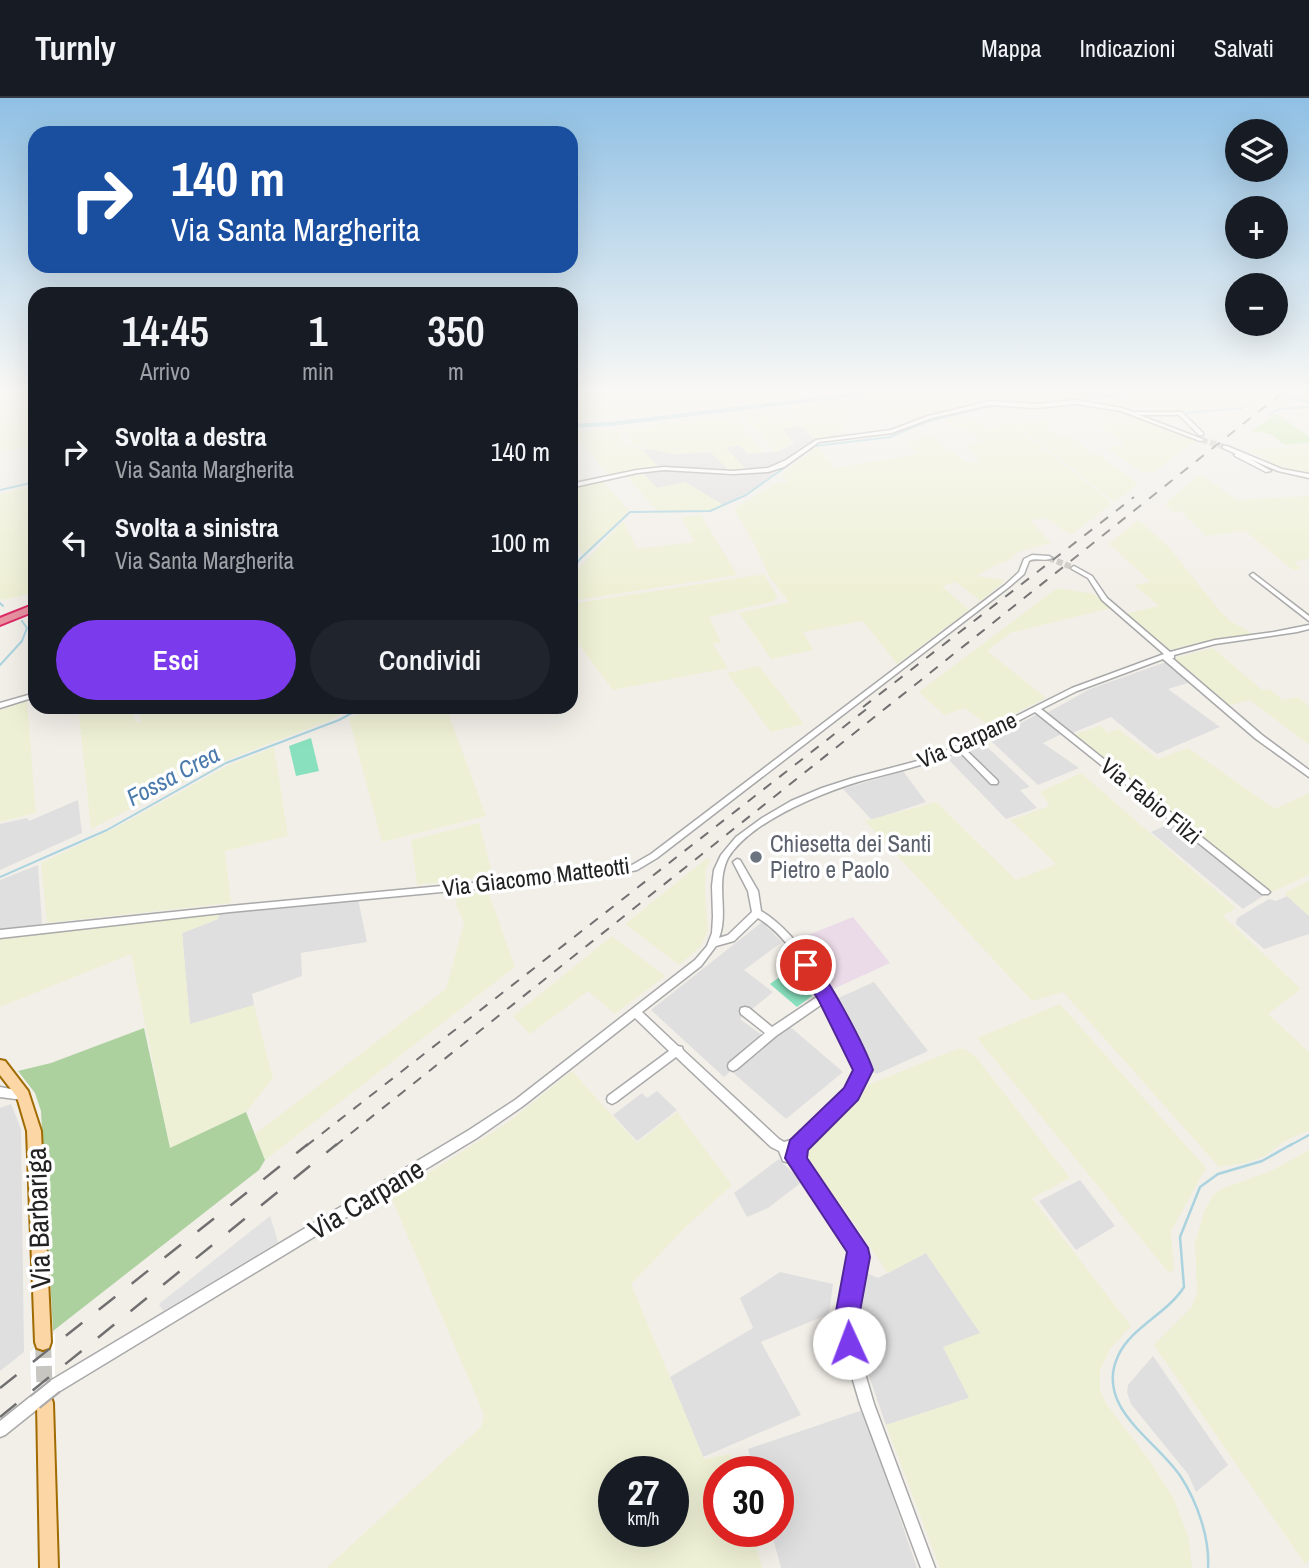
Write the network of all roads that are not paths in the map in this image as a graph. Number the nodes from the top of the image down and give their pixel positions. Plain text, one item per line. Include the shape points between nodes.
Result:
1 (794, 458) edge
2 (1243, 458) edge
3 (1251, 458) edge
4 (1281, 472) junction
5 (1309, 476) edge
6 (578, 484) edge
7 (1049, 558) dead end
8 (1073, 568) tunnel mouth
9 (1253, 575) dead end
10 (28, 604) edge
11 (28, 610) edge
12 (0, 615) edge
13 (1309, 619) edge
14 (0, 622) edge
15 (1309, 627) edge
16 (1169, 656) junction
17 (28, 697) edge
18 (0, 706) edge
19 (1037, 709) junction
20 (960, 748) junction
21 (1309, 774) edge
22 (994, 782) dead end
23 (737, 862) dead end
24 (1265, 892) dead end
25 (757, 913) junction
26 (0, 934) edge
27 (714, 943) junction
28 (826, 996) junction
29 (745, 1011) dead end
30 (635, 1012) junction
31 (772, 1034) junction
32 (678, 1050) junction
33 (733, 1066) dead end
34 (1, 1070) edge
35 (0, 1092) edge
36 (23, 1095) junction
37 (612, 1099) dead end
38 (792, 1151) junction
39 (43, 1342) tunnel mouth
40 (38, 1404) junction
41 (0, 1430) edge
42 (49, 1568) edge
43 (928, 1568) edge

1 - 6 street via 769,470 724,473 664,468
2 - 4 street
3 - 4 street
4 - 5 street
7 - 26 street, Via Giacomo Matteotti via 1027,560 1022,573 997,594 634,868
8 - 16 street via 1090,577 1104,599
9 - 13 street
10 - 12 highway
11 - 14 highway
15 - 16 street, Via Carpane via 1214,642
16 - 19 street, Via Carpane via 1089,684
16 - 21 street via 1259,737
17 - 18 street
19 - 20 street, Via Carpane
19 - 24 street, Via Fabio Filzi
20 - 22 street
20 - 27 street, Via Carpane via 834,788 774,815 742,837 727,852 715,880 719,921
23 - 25 street via 754,891
25 - 27 street, Via Carpane via 731,938
25 - 28 street via 783,934
27 - 30 street, Via Carpane via 698,963
28 - 31 street
28 - 38 street via 863,1070 851,1094
29 - 31 street
30 - 32 street
30 - 40 street, Via Carpane, bridge via 473,1134 55,1386
31 - 33 street
32 - 37 street
32 - 38 street via 775,1143
34 - 36 main road, Via Barbariga
35 - 36 street
36 - 39 main road, Via Barbariga via 34,1131
38 - 43 street via 857,1248 846,1322 849,1343
40 - 41 street, Via Carpane
40 - 42 main road

